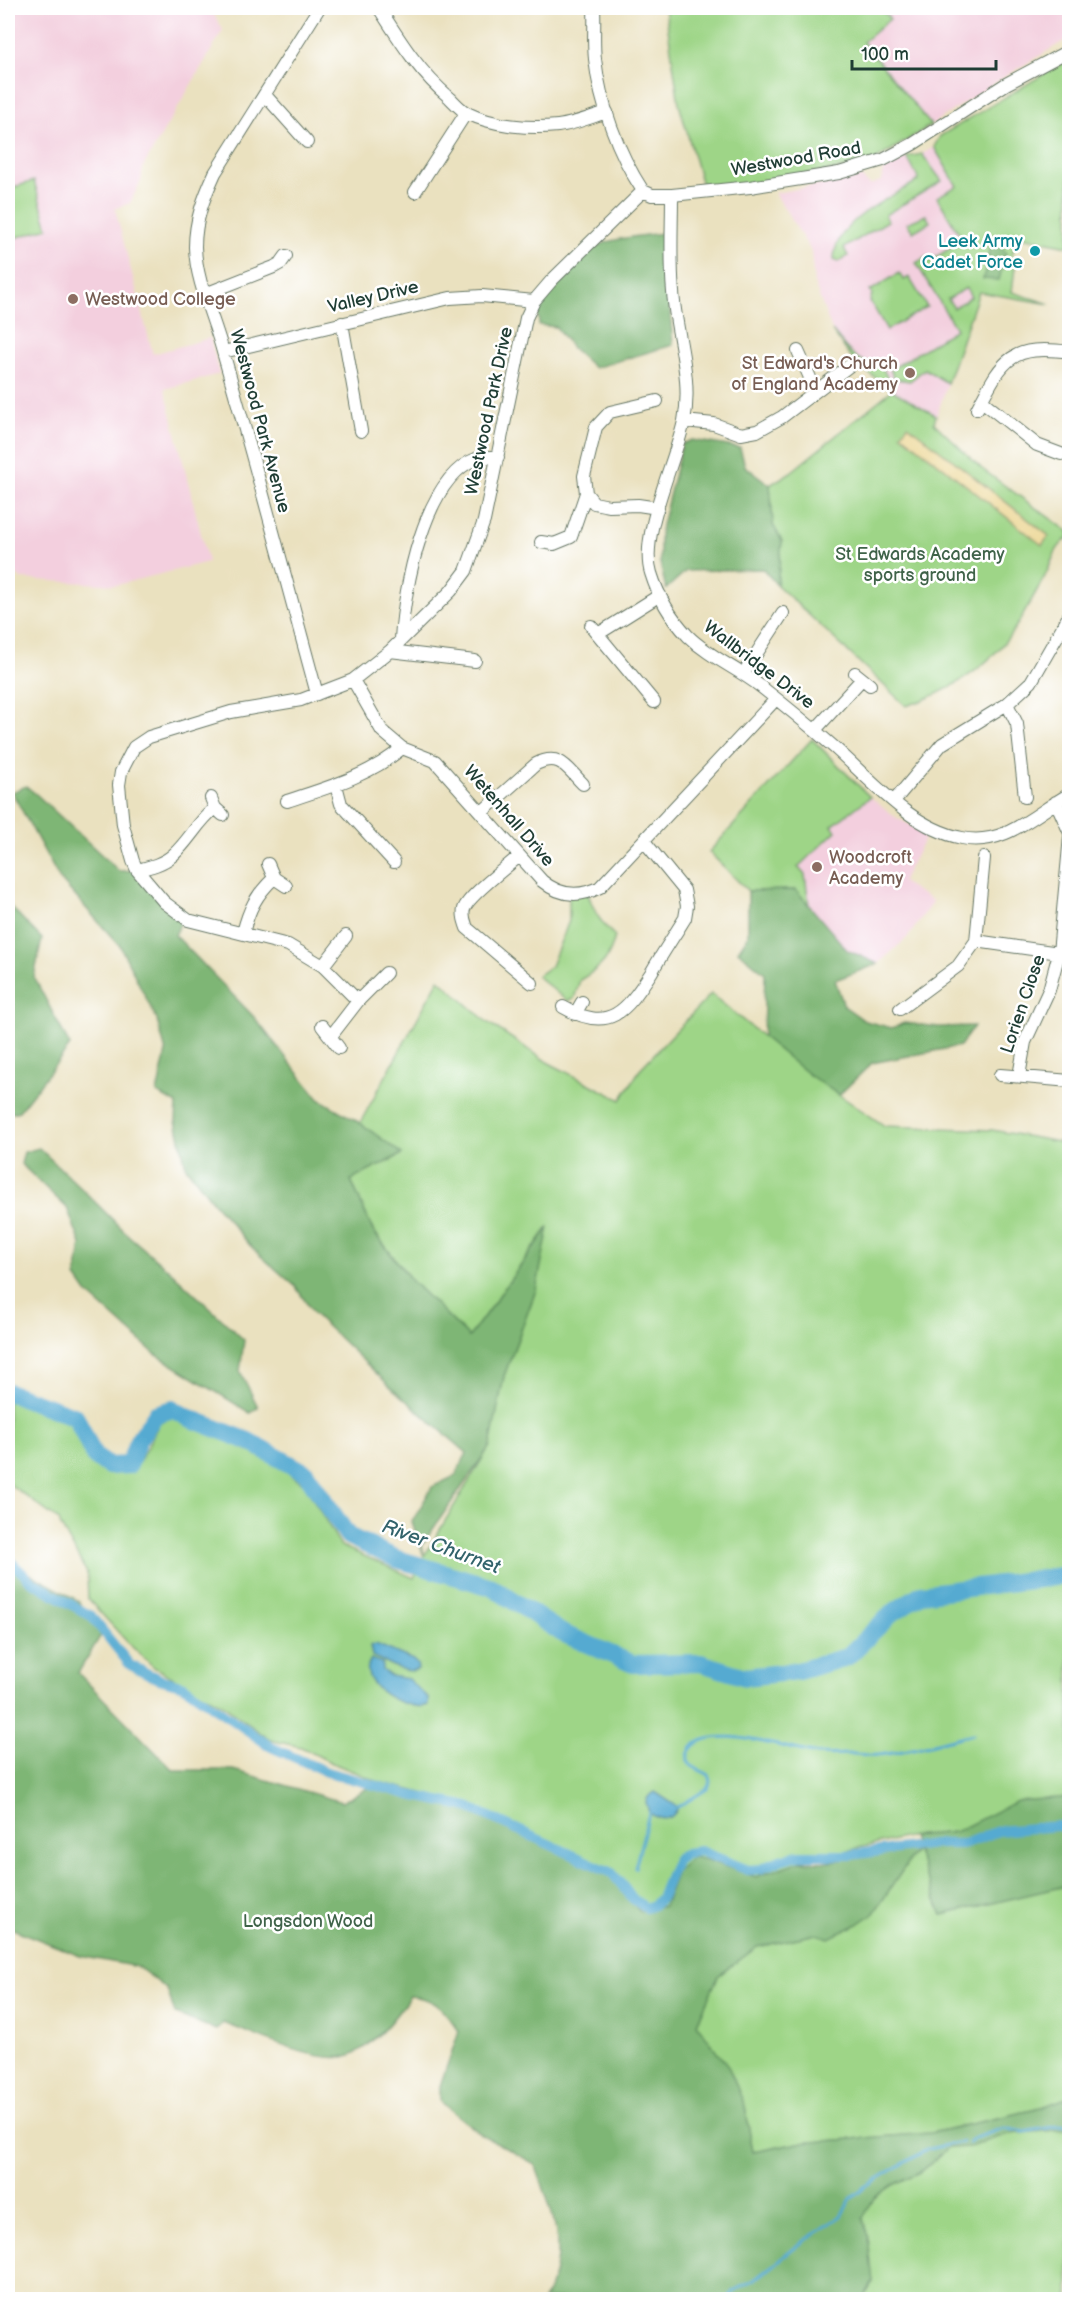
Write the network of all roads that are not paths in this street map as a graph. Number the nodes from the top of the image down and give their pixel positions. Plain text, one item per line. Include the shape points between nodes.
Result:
1 (320, 8) edge
2 (379, 8) edge
3 (594, 8) edge
4 (1070, 50) edge
5 (265, 95) junction
6 (607, 112) junction
7 (466, 113) junction
8 (307, 142) dead end
9 (643, 190) junction
10 (415, 192) dead end
11 (672, 195) junction
12 (286, 256) dead end
13 (205, 294) junction
14 (534, 301) junction
15 (342, 323) junction
16 (798, 351) dead end
17 (224, 352) junction
18 (1070, 352) edge
19 (849, 366) dead end
20 (816, 391) junction
21 (657, 401) dead end
22 (684, 421) junction
23 (362, 431) dead end
24 (1061, 454) dead end
25 (498, 457) junction
26 (586, 493) junction
27 (658, 508) junction
28 (542, 542) dead end
29 (660, 595) junction
30 (784, 612) dead end
31 (1070, 614) edge
32 (401, 639) junction
33 (390, 651) junction
34 (475, 661) dead end
35 (743, 674) junction
36 (862, 679) dead end
37 (353, 680) junction
38 (317, 694) junction
39 (776, 699) junction
40 (654, 702) dead end
41 (1007, 704) junction
42 (815, 730) junction
43 (402, 748) junction
44 (583, 784) dead end
45 (336, 785) junction
46 (1070, 794) edge
47 (1025, 797) dead end
48 (287, 801) dead end
49 (894, 801) junction
50 (1056, 802) junction
51 (217, 807) dead end
52 (482, 812) junction
53 (1070, 835) edge
54 (644, 842) junction
55 (519, 856) junction
56 (984, 858) dead end
57 (394, 862) dead end
58 (268, 864) dead end
59 (137, 870) junction
60 (274, 878) junction
61 (286, 886) dead end
62 (243, 933) junction
63 (345, 936) dead end
64 (976, 941) junction
65 (1059, 953) junction
66 (323, 966) junction
67 (386, 973) dead end
68 (532, 983) dead end
69 (358, 1001) junction
70 (582, 1002) dead end
71 (563, 1007) dead end
72 (900, 1009) dead end
73 (575, 1014) junction
74 (322, 1026) dead end
75 (331, 1036) junction
76 (339, 1048) dead end
77 (1000, 1075) dead end
78 (1019, 1076) junction
79 (1070, 1081) edge

1 - 5 street, Westwood Park Avenue
2 - 7 street via 410,56
3 - 6 street via 595,57
4 - 11 street, Westwood Road via 1006,84 883,160 750,187
5 - 8 street
5 - 13 street, Westwood Park Avenue via 201,202 195,244
6 - 7 street via 560,126 541,127 512,125
6 - 9 street via 626,162
7 - 10 street
9 - 11 street, Westwood Road via 652,195
9 - 14 street, Westwood Park Drive
11 - 22 street, Wallbridge Drive via 673,292 686,372
12 - 13 street via 274,267
13 - 17 street, Westwood Park Avenue
14 - 15 street, Valley Drive via 482,296 450,298
14 - 25 street, Westwood Park Drive via 526,318
15 - 17 street, Valley Drive
15 - 23 street
16 - 20 street
17 - 38 street, Westwood Park Avenue
18 - 24 street via 1044,350 1010,358 995,374 980,405 1037,445
19 - 20 street
20 - 22 street via 749,434
21 - 26 street via 610,412 602,419 596,427 584,476
22 - 27 street, Wallbridge Drive
25 - 32 street, Westwood Park Drive via 484,521 466,571
25 - 32 street via 464,465 437,500 412,562
26 - 27 street via 594,503
26 - 28 street via 571,537 554,544
27 - 29 street, Wallbridge Drive via 647,554
29 - 35 street, Wallbridge Drive via 667,610 691,638
29 - 40 street via 594,630
30 - 35 street
31 - 41 street via 1031,682
32 - 33 street, Westwood Park Drive
33 - 34 street
33 - 37 street, Westwood Park Drive
35 - 39 street, Wallbridge Drive
36 - 42 street
37 - 38 street, Westwood Park Drive
37 - 43 street, Wetenhall Drive via 382,731
38 - 59 street, Westwood Park Drive via 231,712 149,737 134,747 119,785 123,825
39 - 42 street, Wallbridge Drive
39 - 54 street, Wetenhall Drive
41 - 47 street via 1017,724
41 - 49 street via 942,744
42 - 49 street, Wallbridge Drive
43 - 45 street via 373,768
43 - 52 street, Wetenhall Drive via 435,761
44 - 52 street via 560,761 546,759
45 - 48 street
45 - 57 street via 341,804
46 - 50 street, Wallbridge Drive
49 - 50 street, Wallbridge Drive via 943,833 981,840 1019,827
50 - 53 street, Lorien Close
51 - 59 street via 198,823 172,856
52 - 55 street, Wetenhall Drive
53 - 65 street, Lorien Close
54 - 55 street, Wetenhall Drive via 600,887 588,894 572,895 551,889
54 - 73 street via 684,890 684,918 626,1007 598,1019
55 - 68 street via 472,898 463,915 467,928
56 - 64 street
58 - 60 street
59 - 62 street, Westwood Park Drive via 164,902 188,920
60 - 61 street
60 - 62 street via 254,899
62 - 66 street, Westwood Park Drive via 288,945
63 - 66 street
64 - 65 street
64 - 72 street via 958,966
65 - 78 street, Lorien Close via 1049,990 1025,1042
66 - 69 street, Westwood Park Drive
67 - 69 street
69 - 75 street
70 - 73 street
71 - 73 street
74 - 75 street
75 - 76 street
77 - 78 street
78 - 79 street

